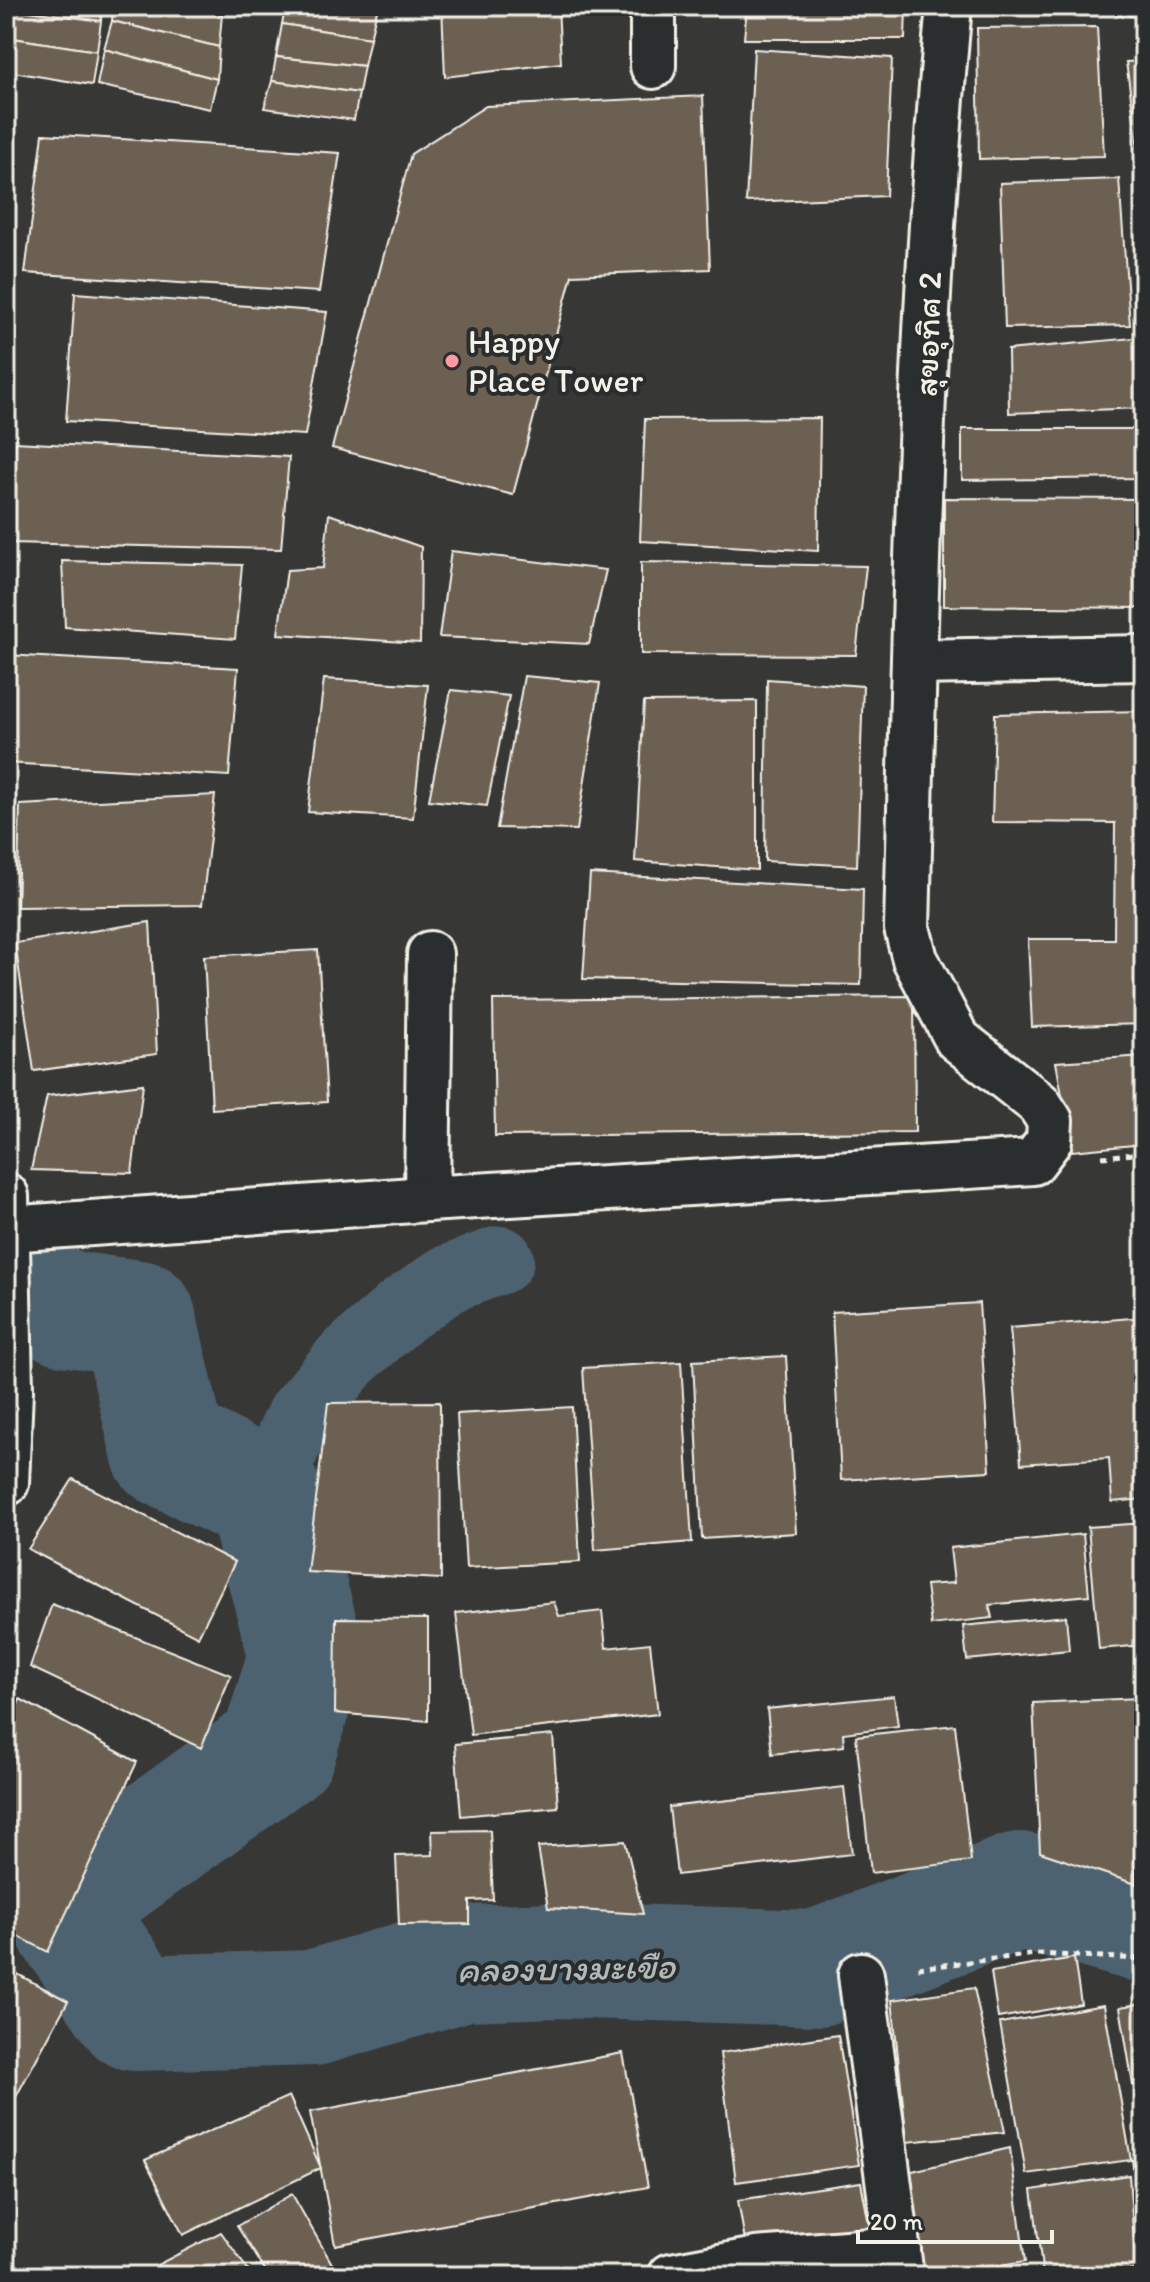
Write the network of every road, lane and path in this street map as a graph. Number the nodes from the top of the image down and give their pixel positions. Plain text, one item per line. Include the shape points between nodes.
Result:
1 (653, 6) edge
2 (949, 6) edge
3 (653, 66) dead end
4 (1144, 658) edge
5 (914, 662) junction
6 (430, 954) dead end
7 (427, 1199) junction
8 (8, 1228) edge
9 (6, 1483) edge
10 (1144, 1959) edge
11 (861, 1975) joint
12 (900, 2262) edge
13 (671, 2276) edge

1 - 3 street
2 - 5 street, สุขอุทิศ 2 via 934,159
4 - 5 street
5 - 7 street, สุขอุทิศ 2 via 910,943 957,1039 1039,1104 1050,1121 1049,1141 1033,1162
6 - 7 street
7 - 8 street
8 - 9 street
10 - 11 path via 1036,1954
11 - 12 street
12 - 13 street via 756,2260

